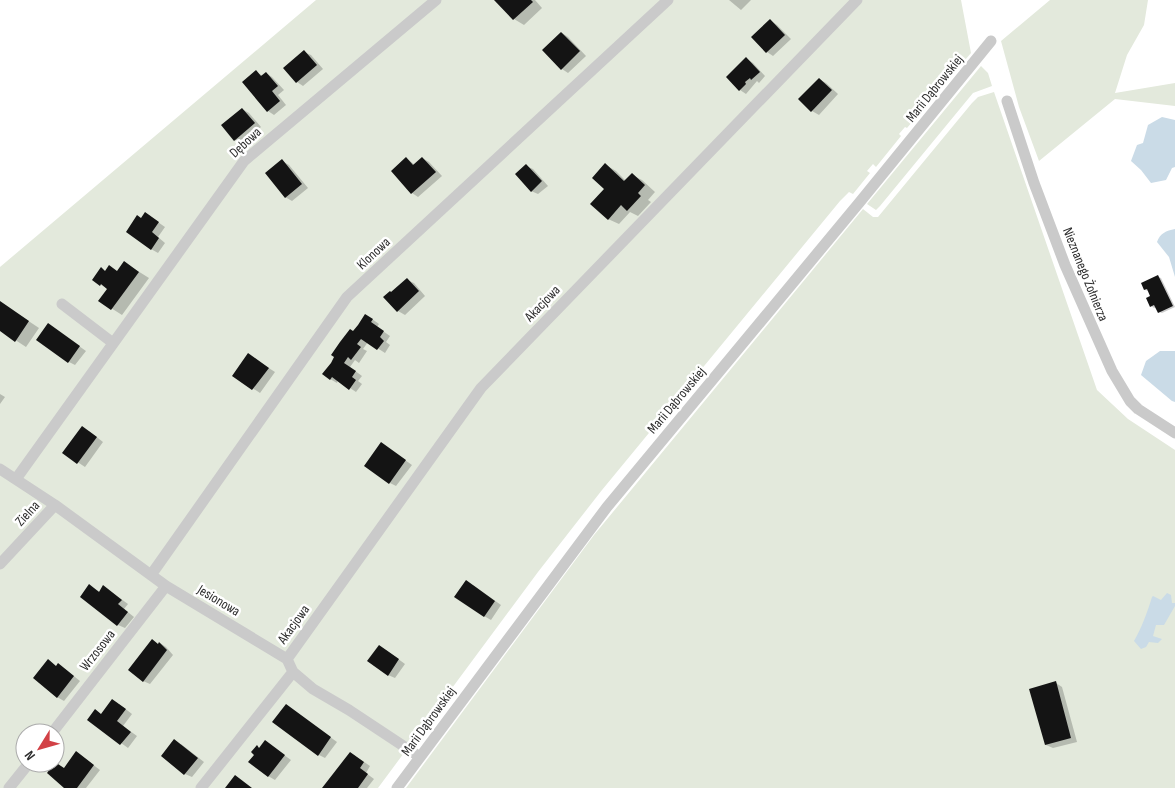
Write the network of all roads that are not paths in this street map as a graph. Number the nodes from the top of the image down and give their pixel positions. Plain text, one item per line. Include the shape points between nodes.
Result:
1 (436, 0) edge
2 (668, 0) edge
3 (857, 0) edge
4 (991, 41) dead end
5 (1007, 101) dead end
6 (62, 304) dead end
7 (113, 343) junction
8 (1175, 433) edge
9 (0, 469) edge
10 (16, 479) junction
11 (55, 505) junction
12 (0, 564) edge
13 (151, 575) junction
14 (166, 586) junction
15 (287, 659) junction
16 (294, 672) junction
17 (60, 723) edge
18 (420, 757) junction
19 (21, 773) edge
20 (9, 788) edge
21 (201, 788) edge
22 (397, 788) edge

1 - 7 street, Dębowa via 244,161
2 - 13 street, Klonowa via 347,297
3 - 15 street, Akacjowa via 481,388
4 - 18 street, Marii Dąbrowskiej via 607,507
5 - 8 street, Nieznanego Żołnierza via 1065,264 1112,371 1138,409
6 - 7 street
7 - 10 street, Dębowa
9 - 10 street, Jesionowa
10 - 11 street, Jesionowa
11 - 12 street, Zielna
11 - 13 street, Jesionowa
13 - 14 street, Jesionowa
14 - 15 street, Jesionowa
14 - 17 street, Wrzosowa
15 - 16 street
16 - 18 street via 314,689
16 - 21 street
18 - 22 street, Marii Dąbrowskiej
19 - 20 street

